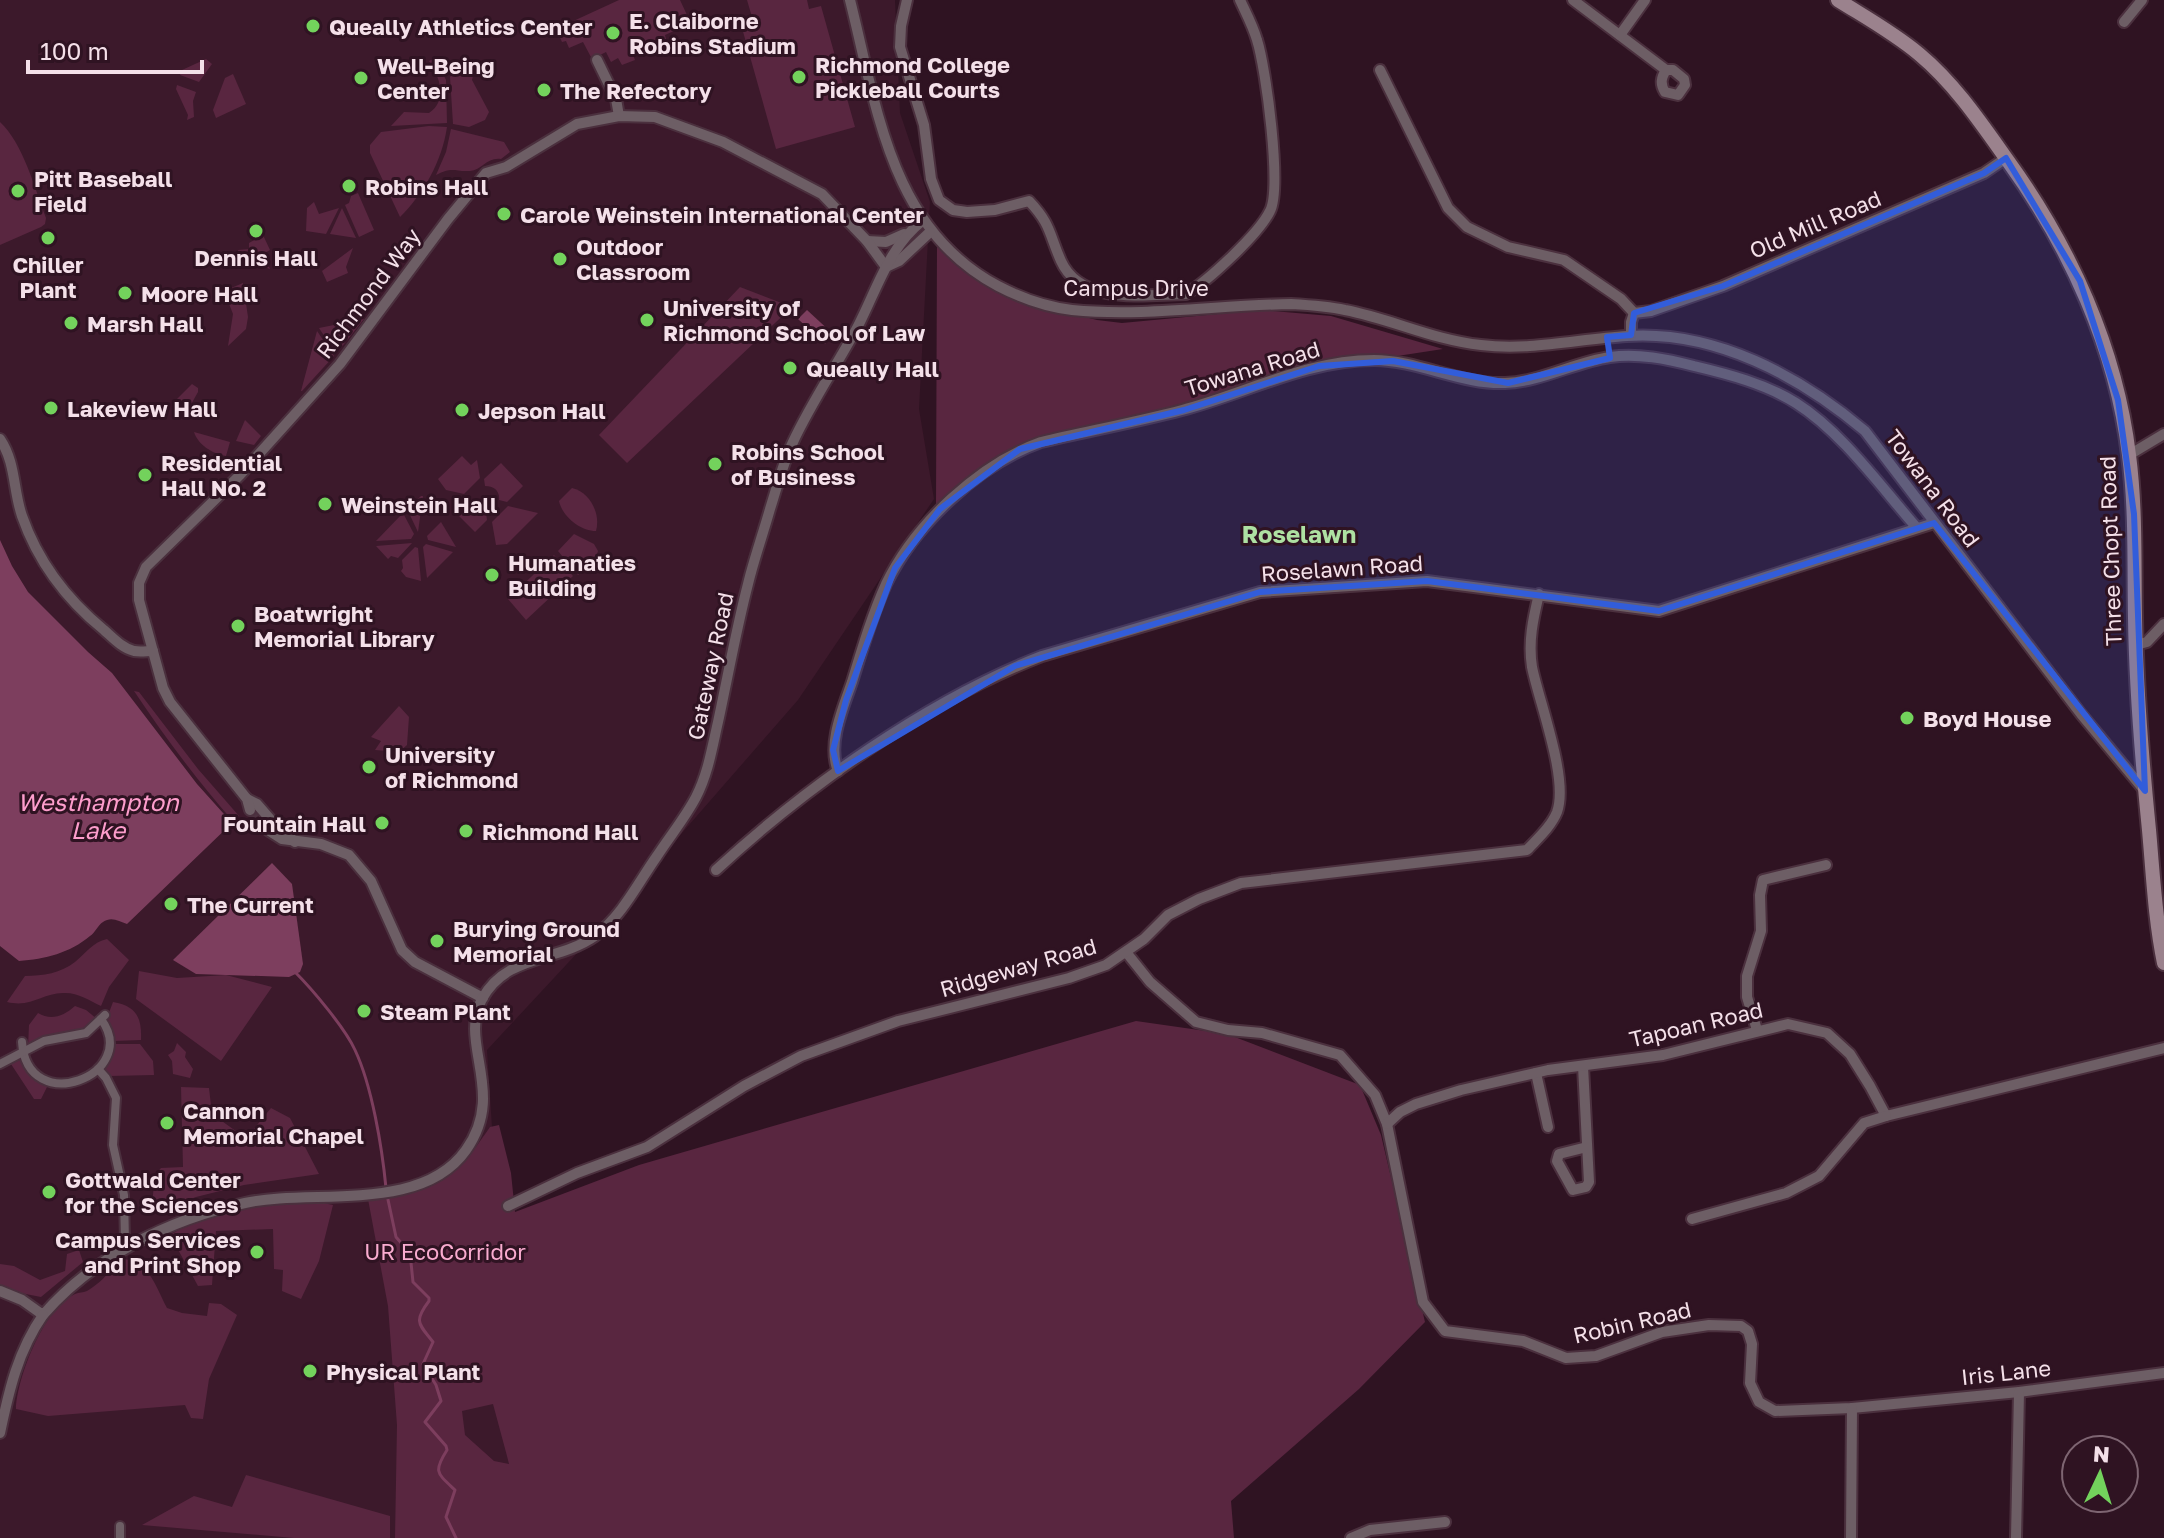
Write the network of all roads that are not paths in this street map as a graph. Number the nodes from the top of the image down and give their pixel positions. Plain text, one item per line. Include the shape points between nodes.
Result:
1 (850, 0) edge
2 (907, 0) edge
3 (1240, 0) edge
4 (1573, 0) edge
5 (1645, 0) edge
6 (1838, 0) edge
7 (2142, 0) edge
8 (2124, 22) dead end
9 (1620, 35) junction
10 (597, 60) dead end
11 (1380, 70) dead end
12 (1666, 70) dead end
13 (619, 116) junction
14 (2006, 158) junction
15 (922, 221) junction
16 (911, 231) junction
17 (930, 232) junction
18 (867, 241) junction
19 (886, 267) junction
20 (1186, 294) junction
21 (1174, 309) junction
22 (1634, 313) junction
23 (1631, 335) junction
24 (1607, 337) junction
25 (1610, 357) junction
26 (2164, 434) edge
27 (0, 439) edge
28 (2129, 455) junction
29 (1934, 523) junction
30 (1917, 528) junction
31 (1539, 594) junction
32 (2164, 624) edge
33 (2136, 645) junction
34 (153, 651) junction
35 (838, 771) junction
36 (2145, 791) junction
37 (1826, 865) dead end
38 (716, 870) dead end
39 (1126, 952) junction
40 (2164, 963) edge
41 (483, 998) junction
42 (1757, 1030) junction
43 (22, 1042) dead end
44 (2164, 1048) edge
45 (24, 1053) junction
46 (0, 1064) edge
47 (1583, 1066) junction
48 (98, 1069) junction
49 (1536, 1073) junction
50 (1886, 1116) junction
51 (1387, 1124) junction
52 (1548, 1127) dead end
53 (1587, 1147) dead end
54 (508, 1206) dead end
55 (1692, 1219) dead end
56 (125, 1242) dead end
57 (0, 1291) edge
58 (43, 1315) junction
59 (2164, 1373) edge
60 (2019, 1392) junction
61 (1852, 1408) junction
62 (0, 1433) edge
63 (1445, 1522) dead end
64 (120, 1526) dead end
65 (120, 1538) edge
66 (1351, 1538) edge
67 (1851, 1538) edge
68 (2016, 1538) edge

1 - 15 street, Campus Drive via 890,151
2 - 20 street via 900,47 939,200 967,212 1029,201 1043,215 1067,270 1084,285 1118,294
3 - 20 street via 1263,67 1272,204 1245,242
4 - 9 street
5 - 9 street
6 - 14 main road, Three Chopt Road via 1934,67
7 - 8 street
9 - 12 street
10 - 13 street
11 - 22 street via 1448,208 1467,227 1508,247 1564,260
13 - 18 street, Richmond Way via 655,117 727,144 822,194
13 - 34 street, Richmond Way via 577,124 506,167 486,173 340,364 240,475 146,567 138,592
14 - 22 street, Old Mill Road via 1984,173 1723,286
14 - 28 main road, Three Chopt Road via 2080,281 2106,354
15 - 16 street, Gateway Road
15 - 17 street, Campus Drive
16 - 18 street, Gateway Road via 886,242
16 - 19 street, Gateway Road
17 - 19 street, Gateway Road
17 - 21 street, Campus Drive via 976,273 1028,300 1071,310
18 - 19 street, Richmond Way
19 - 41 street, Gateway Road via 789,450 748,584 710,760 697,795 608,925 579,946 508,969
20 - 21 street
21 - 24 street, Campus Drive via 1323,306 1486,346
22 - 23 street
23 - 24 street, Towana Road
23 - 29 street, Towana Road via 1708,346 1799,382 1865,431
24 - 25 street
25 - 30 street, Towana Road via 1667,359 1714,370 1795,402 1824,425
25 - 35 street, Towana Road via 1508,383 1393,361 1319,366 1184,410 1020,449 940,509 895,568 846,700 833,750
26 - 28 street
27 - 34 street via 12,464 31,539 59,586 122,646
28 - 33 main road, Three Chopt Road
29 - 30 street, Roselawn Road
29 - 36 street, Towana Road
30 - 31 street, Roselawn Road via 1659,611
31 - 35 street, Roselawn Road via 1427,581 1260,592 1015,666
31 - 39 street, Ridgeway Road via 1530,643 1532,669 1560,787 1557,811 1527,850 1241,883 1168,915
32 - 33 street via 2147,642
33 - 36 main road, Three Chopt Road
34 - 41 street, Richmond Way via 170,702 282,839 321,844 349,855 371,881 402,950
35 - 38 street, Roselawn Road
36 - 40 main road, Three Chopt Road
37 - 42 street via 1763,880 1761,931 1747,976
39 - 51 street via 1150,982 1196,1022 1340,1055 1375,1095
39 - 54 street, Ridgeway Road via 1069,978 898,1021 801,1056 647,1147
41 - 58 street via 476,1027 484,1101 476,1134 452,1166 422,1183 397,1189 264,1199 192,1218 112,1257
42 - 47 street, Tapoan Road via 1681,1051
42 - 50 street, Tapoan Road via 1788,1024 1827,1033 1850,1054
43 - 45 street
44 - 50 street
45 - 46 street
45 - 48 street via 34,1071 52,1082 76,1083
45 - 48 street via 44,1041 86,1033 103,1017 109,1048
47 - 49 street, Tapoan Road
47 - 53 street
48 - 56 street via 116,1098 113,1145 124,1195
49 - 51 street, Tapoan Road via 1416,1104
49 - 52 street
50 - 55 street via 1864,1123 1819,1176 1786,1193
51 - 61 street, Robin Road via 1423,1302 1445,1331 1523,1341 1566,1358 1596,1356 1662,1332 1741,1326 1752,1344 1750,1383 1759,1402 1775,1411
57 - 58 street
58 - 62 street via 21,1353
59 - 60 street, Iris Lane
60 - 61 street, Iris Lane
60 - 68 street
61 - 67 street
63 - 66 street via 1370,1530
64 - 65 street

